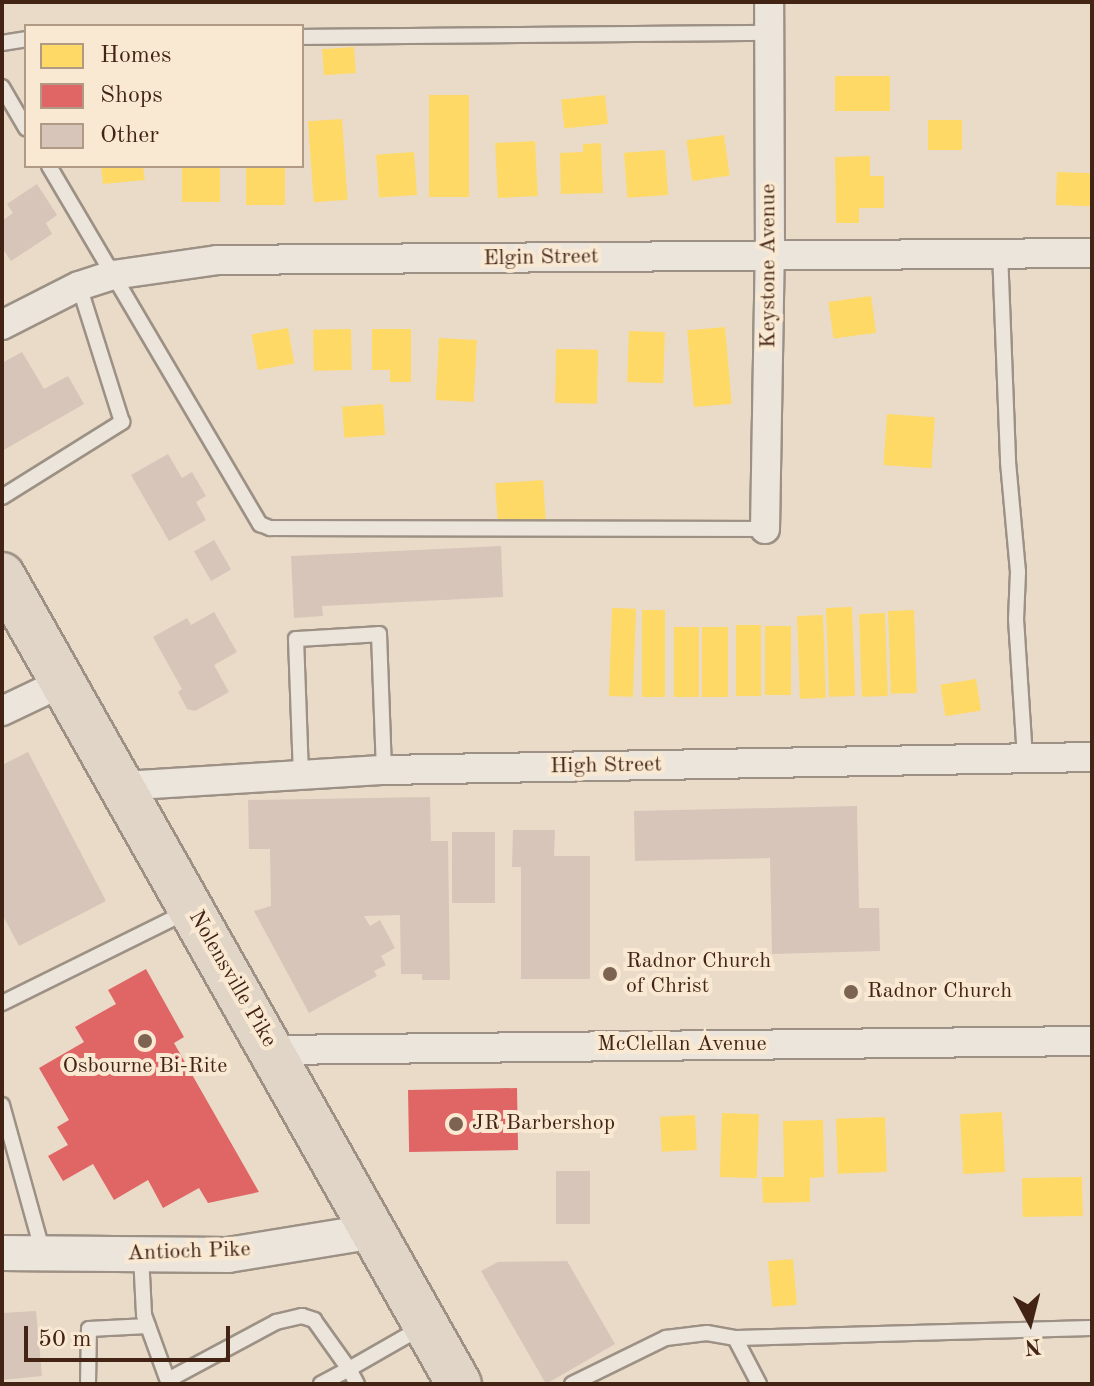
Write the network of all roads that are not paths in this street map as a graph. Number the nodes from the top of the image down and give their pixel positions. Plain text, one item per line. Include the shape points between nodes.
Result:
1 (769, 2) edge
2 (768, 33) junction
3 (304, 37) edge
4 (24, 39) edge
5 (2, 43) edge
6 (2, 87) edge
7 (24, 125) edge
8 (50, 168) edge
9 (1000, 251) junction
10 (1092, 253) edge
11 (770, 254) junction
12 (113, 275) junction
13 (79, 286) junction
14 (2, 325) edge
15 (2, 497) edge
16 (765, 529) joint
17 (2, 575) edge
18 (63, 682) junction
19 (2, 711) edge
20 (1092, 757) edge
21 (1025, 758) junction
22 (384, 770) junction
23 (301, 775) junction
24 (121, 786) junction
25 (192, 909) junction
26 (2, 1003) edge
27 (1092, 1041) edge
28 (273, 1050) junction
29 (2, 1105) edge
30 (375, 1231) junction
31 (2, 1253) edge
32 (43, 1254) junction
33 (141, 1255) junction
34 (426, 1325) junction
35 (148, 1326) junction
36 (1092, 1328) edge
37 (735, 1338) junction
38 (349, 1369) junction
39 (169, 1382) edge
40 (88, 1384) edge
41 (321, 1384) edge
42 (357, 1384) edge
43 (459, 1384) edge
44 (572, 1384) edge
45 (759, 1384) edge

1 - 2 street, Keystone Avenue
2 - 3 lane
2 - 11 street, Keystone Avenue
4 - 5 lane
6 - 7 lane
8 - 12 lane
9 - 10 street, Elgin Street
9 - 11 street, Elgin Street
9 - 21 lane
11 - 12 street, Elgin Street via 217,260
11 - 16 street, Keystone Avenue
12 - 13 street, Elgin Street
12 - 16 lane via 260,524
13 - 14 street, Elgin Street
13 - 15 lane via 122,422
17 - 18 main road, Nolensville Pike
18 - 19 street
18 - 24 main road, Nolensville Pike
20 - 21 street, High Street
21 - 22 street, High Street
22 - 23 street, High Street
22 - 23 lane via 379,634 296,639
23 - 24 street, High Street
24 - 25 main road, Nolensville Pike
25 - 26 lane
25 - 28 main road, Nolensville Pike
27 - 28 street, McClellan Avenue
28 - 30 main road, Nolensville Pike
29 - 32 lane
30 - 33 street, Antioch Pike via 228,1255
30 - 34 main road, Nolensville Pike
31 - 32 street, Antioch Pike
32 - 33 street, Antioch Pike
33 - 35 lane
34 - 38 lane
34 - 43 main road, Nolensville Pike
35 - 39 lane
35 - 40 lane via 89,1329
36 - 37 lane
37 - 44 lane via 707,1333 666,1338
37 - 45 lane
38 - 39 lane via 314,1320 302,1316 276,1322
38 - 41 lane
38 - 42 lane

